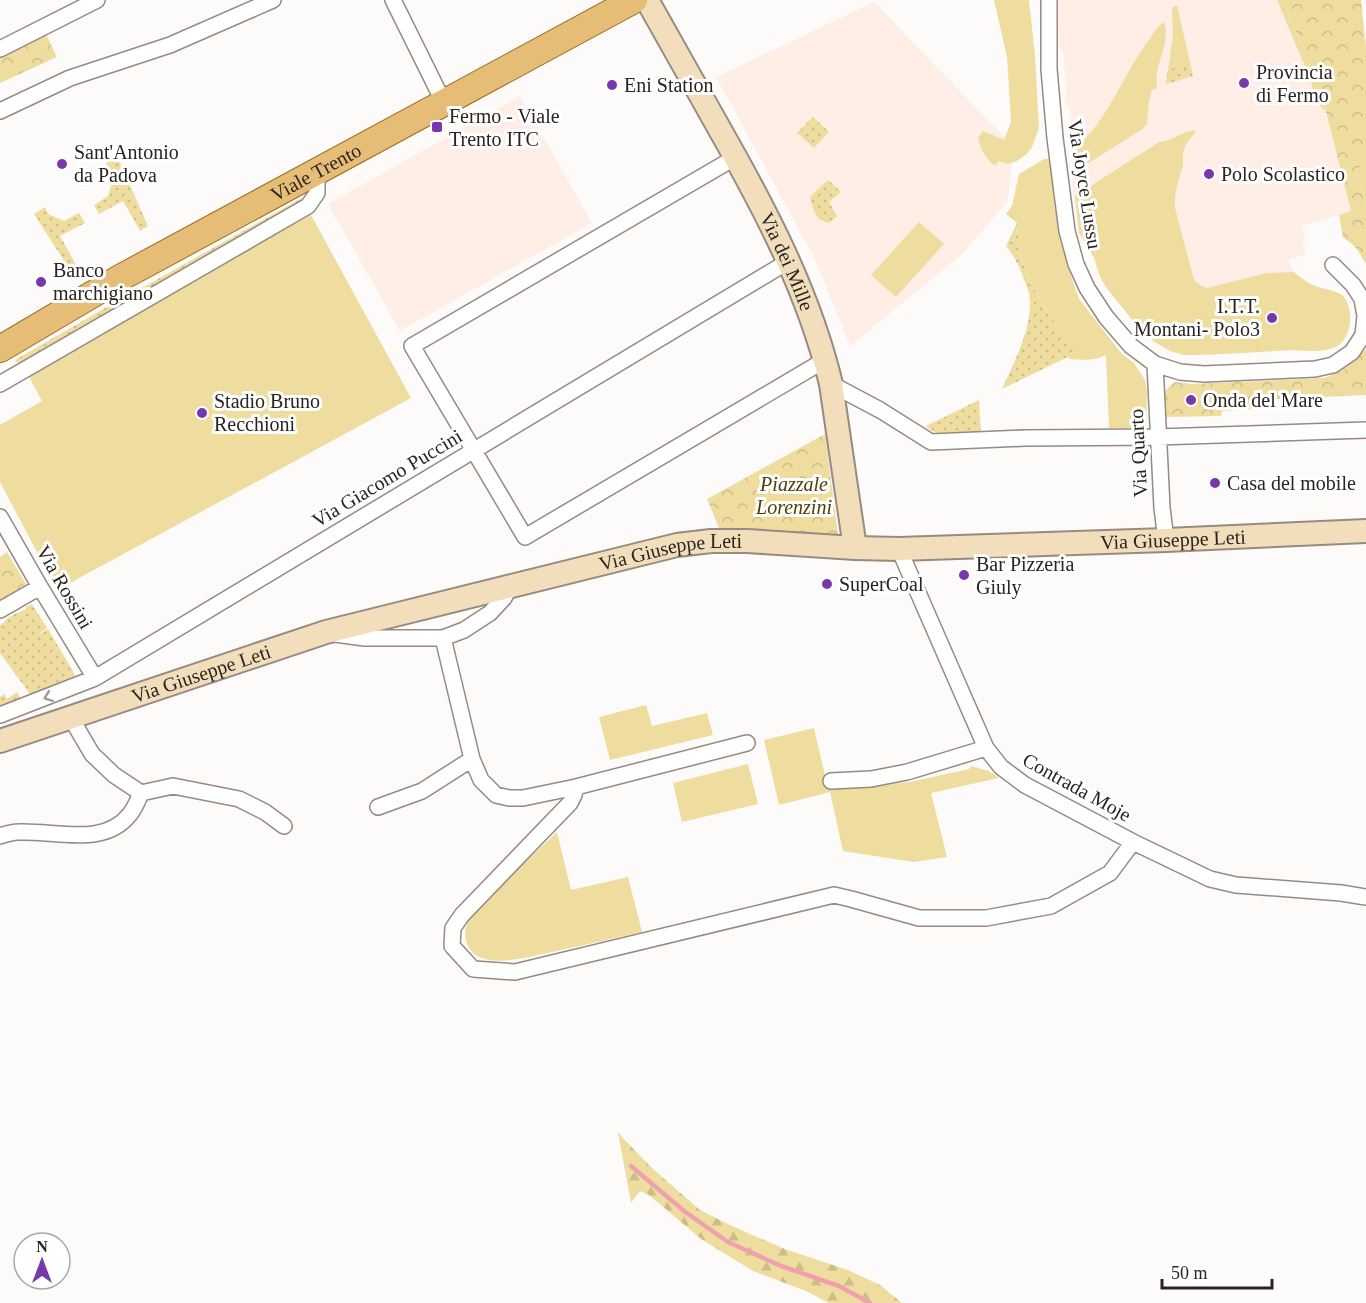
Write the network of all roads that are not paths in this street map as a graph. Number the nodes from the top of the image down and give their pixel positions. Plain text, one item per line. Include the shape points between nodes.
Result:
1 (97, 0) edge
2 (273, 0) edge
3 (393, 0) edge
4 (634, 0) edge
5 (647, 0) edge
6 (1049, 0) edge
7 (0, 49) edge
8 (444, 103) junction
9 (0, 111) edge
10 (736, 157) junction
11 (317, 172) junction
12 (789, 261) junction
13 (1334, 265) dead end
14 (0, 349) edge
15 (825, 360) junction
16 (1155, 364) junction
17 (0, 384) edge
18 (831, 384) junction
19 (1366, 430) edge
20 (1158, 437) junction
21 (474, 450) junction
22 (0, 517) edge
23 (1366, 531) edge
24 (1166, 540) junction
25 (855, 548) junction
26 (899, 549) junction
27 (510, 586) junction
28 (40, 587) junction
29 (0, 610) edge
30 (326, 632) junction
31 (443, 638) junction
32 (94, 678) junction
33 (0, 715) edge
34 (71, 718) junction
35 (0, 741) edge
36 (747, 743) dead end
37 (986, 748) junction
38 (472, 759) junction
39 (831, 781) dead end
40 (576, 787) junction
41 (141, 793) junction
42 (378, 807) dead end
43 (284, 826) dead end
44 (0, 836) edge
45 (1133, 842) junction
46 (1366, 897) edge

1 - 7 street
2 - 9 street via 170,45 70,78
3 - 8 street
4 - 8 main road, Viale Trento
5 - 10 main road, Via dei Mille
6 - 16 street, Via Joyce Lussu via 1055,138 1067,231 1076,264 1106,317
8 - 11 main road, Viale Trento
10 - 12 main road, Via dei Mille
10 - 21 street via 412,345
11 - 14 main road, Viale Trento via 120,278
11 - 17 street via 317,193 308,206
12 - 15 main road, Via dei Mille
12 - 21 street, Via Giacomo Puccini
13 - 16 street, Via Joyce Lussu via 1362,299 1365,316 1363,335 1352,352 1333,365 1204,374
15 - 18 main road, Via dei Mille
15 - 21 street via 525,537
16 - 20 street, Via Quarto
18 - 20 street via 932,442
18 - 25 main road, Via dei Mille
19 - 20 street
20 - 24 street, Via Quarto
21 - 32 street, Via Giacomo Puccini
22 - 28 street, Via Rossini
23 - 24 main road, Via Giuseppe Leti
24 - 26 main road, Via Giuseppe Leti
25 - 26 main road, Via Giuseppe Leti
25 - 27 main road, Via Giuseppe Leti via 747,541 677,545
26 - 37 street, Contrada Moje
27 - 30 main road, Via Giuseppe Leti
27 - 31 street via 490,613
28 - 29 street
28 - 32 street, Via Rossini
30 - 31 street via 365,638
30 - 34 main road, Via Giuseppe Leti
31 - 38 street
32 -> 33 street, Via Giacomo Puccini
34 - 35 main road, Via Giuseppe Leti
34 - 41 street via 92,754
36 - 40 street
37 - 39 street via 907,772
37 - 45 street, Contrada Moje via 1001,767 1025,785
38 - 40 street via 481,780 496,795 523,798
38 - 42 street via 422,791
40 - 45 street via 570,803 453,928 452,946 473,969 515,972 834,895 920,918 986,918 1051,906 1110,873
41 - 43 street via 173,786 239,799
41 - 44 street via 131,813 118,826 104,832 16,832
45 - 46 street, Contrada Moje via 1210,879

